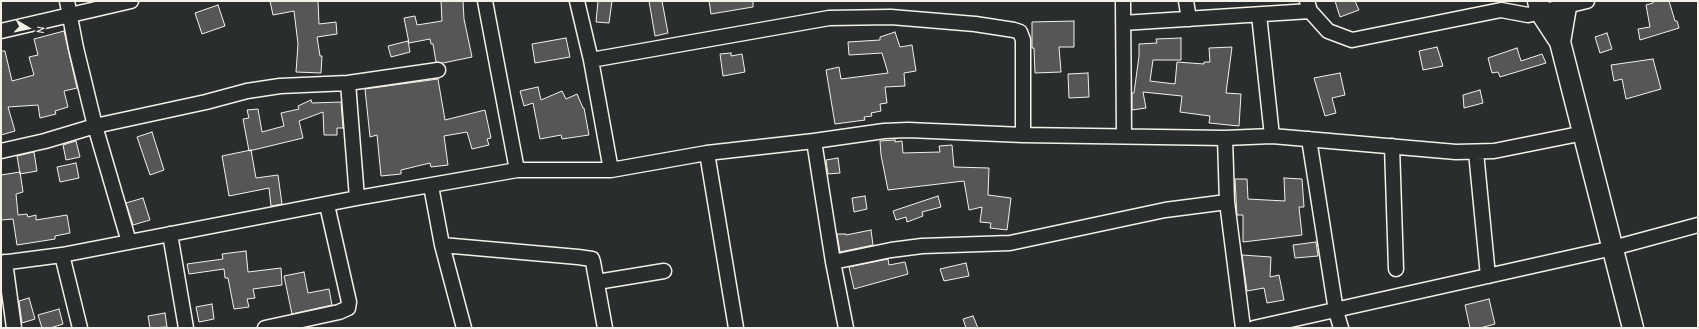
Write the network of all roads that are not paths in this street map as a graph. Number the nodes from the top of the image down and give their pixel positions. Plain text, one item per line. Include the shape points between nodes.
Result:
1 (67, 1) edge
2 (131, 1) edge
3 (484, 1) edge
4 (577, 1) edge
5 (1123, 1) edge
6 (1186, 1) edge
7 (1587, 1) edge
8 (1564, 4) edge
9 (1309, 6) edge
10 (1505, 6) edge
11 (1540, 7) edge
12 (1259, 15) junction
13 (70, 16) junction
14 (1189, 19) junction
15 (1123, 23) junction
16 (1, 31) edge
17 (1560, 42) junction
18 (591, 60) junction
19 (438, 70) dead end
20 (348, 83) junction
21 (95, 126) junction
22 (1584, 133) junction
23 (1023, 135) junction
24 (1124, 136) junction
25 (1272, 136) junction
26 (1225, 138) junction
27 (1309, 139) junction
28 (814, 141) junction
29 (1392, 146) junction
30 (1, 151) edge
31 (1476, 152) junction
32 (707, 153) junction
33 (517, 170) junction
34 (611, 170) junction
35 (431, 186) junction
36 (357, 198) junction
37 (1227, 202) junction
38 (327, 205) junction
39 (1698, 225) edge
40 (170, 234) junction
41 (129, 242) junction
42 (442, 245) junction
43 (1613, 248) junction
44 (62, 255) junction
45 (3, 262) edge
46 (833, 262) junction
47 (1396, 269) dead end
48 (664, 271) dead end
49 (1488, 276) junction
50 (597, 282) junction
51 (1336, 311) junction
52 (14, 328) edge
53 (80, 328) edge
54 (186, 328) edge
55 (264, 328) edge
56 (464, 328) edge
57 (605, 328) edge
58 (736, 328) edge
59 (846, 328) edge
60 (1243, 328) edge
61 (1254, 328) edge
62 (1340, 328) edge
63 (1633, 328) edge

1 - 13 street
2 - 13 street
3 - 33 street
4 - 18 street
5 - 15 street
6 - 14 street
7 - 8 street
8 - 11 street
8 - 17 street
9 - 10 street via 1328,31 1352,40
9 - 12 street
10 - 11 street via 1528,15
11 - 17 street
12 - 14 street
12 - 25 street
13 - 16 street
13 - 21 street
14 - 15 street
15 - 24 street
17 - 22 street
18 - 23 street via 829,18 891,17 1014,30 1020,32 1023,40
18 - 34 street
19 - 20 street
20 - 21 street via 280,86 247,91
20 - 36 street
21 - 30 street
21 - 41 street
22 - 31 street via 1494,151
22 - 43 street
23 - 24 street
23 - 28 street via 908,130
24 - 26 street
25 - 26 street
25 - 27 street
26 - 37 street
27 - 29 street
27 - 51 street
28 - 32 street
28 - 46 street
29 - 31 street
29 - 47 street
31 - 49 street
32 - 34 street
32 - 58 street
33 - 34 street
33 - 35 street
35 - 36 street
35 - 42 street
36 - 38 street
37 - 46 street via 1165,210 1010,243 922,246
37 - 60 street
38 - 40 street
38 - 55 street via 349,302 348,308
39 - 43 street
40 - 41 street
40 - 54 street
41 - 44 street
42 - 50 street via 589,258 594,262
42 - 56 street
43 - 49 street
43 - 63 street
44 - 45 street
44 - 53 street
45 - 52 street
46 - 59 street
48 - 50 street
49 - 51 street
50 - 57 street
51 - 61 street
51 - 62 street

